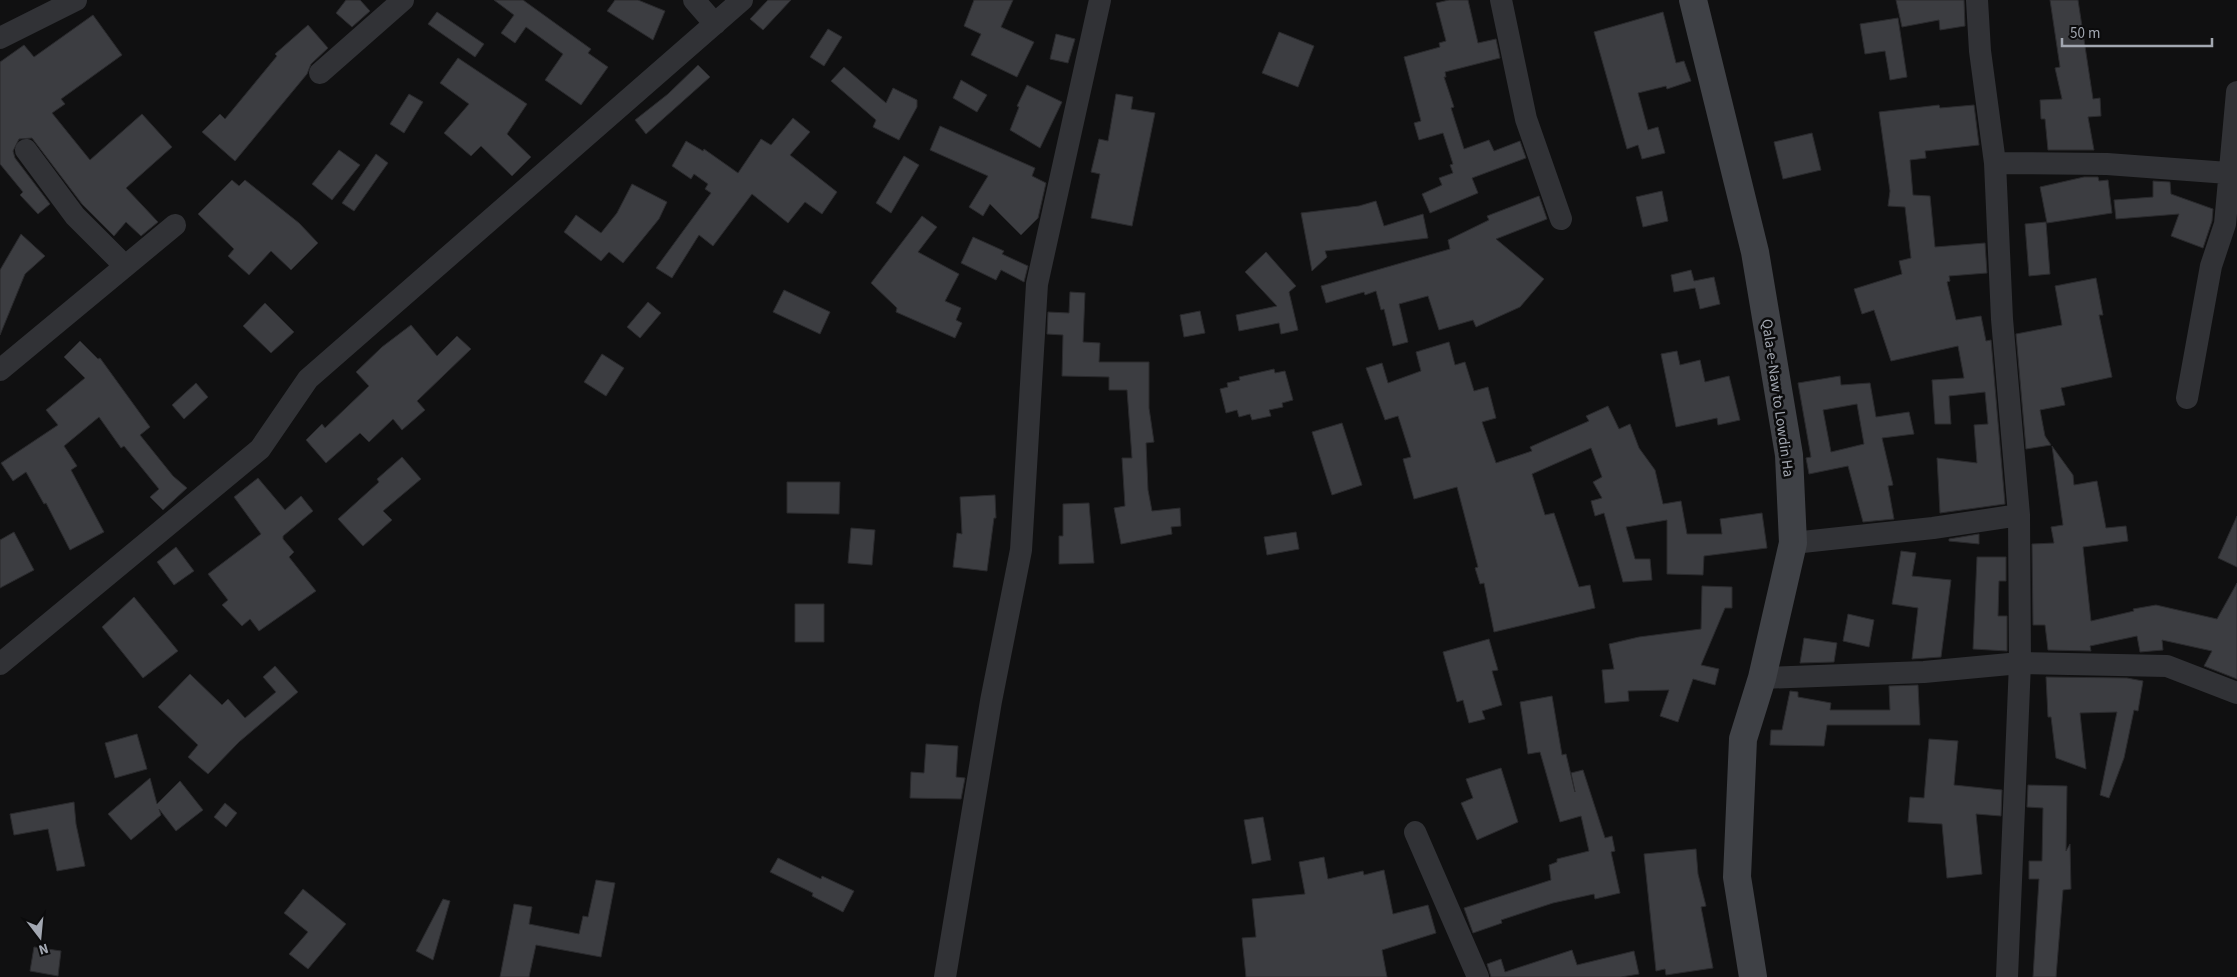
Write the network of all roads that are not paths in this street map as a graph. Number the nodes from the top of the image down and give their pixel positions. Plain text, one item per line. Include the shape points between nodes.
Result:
1 (76, 0) edge
2 (403, 0) edge
3 (694, 0) edge
4 (742, 0) edge
5 (1100, 0) edge
6 (1501, 0) edge
7 (1693, 0) edge
8 (1977, 0) edge
9 (715, 24) junction
10 (0, 38) edge
11 (320, 73) dead end
12 (2237, 92) edge
13 (26, 150) dead end
14 (1995, 163) junction
15 (2228, 173) junction
16 (1561, 219) dead end
17 (175, 224) dead end
18 (126, 266) junction
19 (0, 370) edge
20 (2187, 398) dead end
21 (2019, 515) junction
22 (1793, 543) junction
23 (2020, 663) junction
24 (0, 664) edge
25 (1762, 678) junction
26 (2237, 693) edge
27 (1416, 832) dead end
28 (945, 977) edge
29 (1478, 977) edge
30 (1753, 977) edge
31 (2007, 977) edge

1 - 10 street
2 - 11 street
3 - 9 street
4 - 9 street
5 - 28 street via 1037,284 1021,550 991,701
6 - 16 street via 1526,119
7 - 22 main road, Qala-e-Naw to Lowdin Ha via 1755,252 1789,455
8 - 14 street via 1980,51
9 - 24 street via 308,379 260,449
12 - 15 street
13 - 18 street via 75,216
14 - 15 street via 2107,164
14 - 21 street via 2002,319
15 - 20 street via 2225,224 2211,266
17 - 18 street
18 - 19 street
21 - 22 street
21 - 23 street
22 - 25 main road, Qala-e-Naw to Lowdin Ha
23 - 25 street via 1924,672
23 - 26 street via 2167,666
23 - 31 street
25 - 30 main road, Qala-e-Naw to Lowdin Ha via 1743,739 1736,877
27 - 29 street

